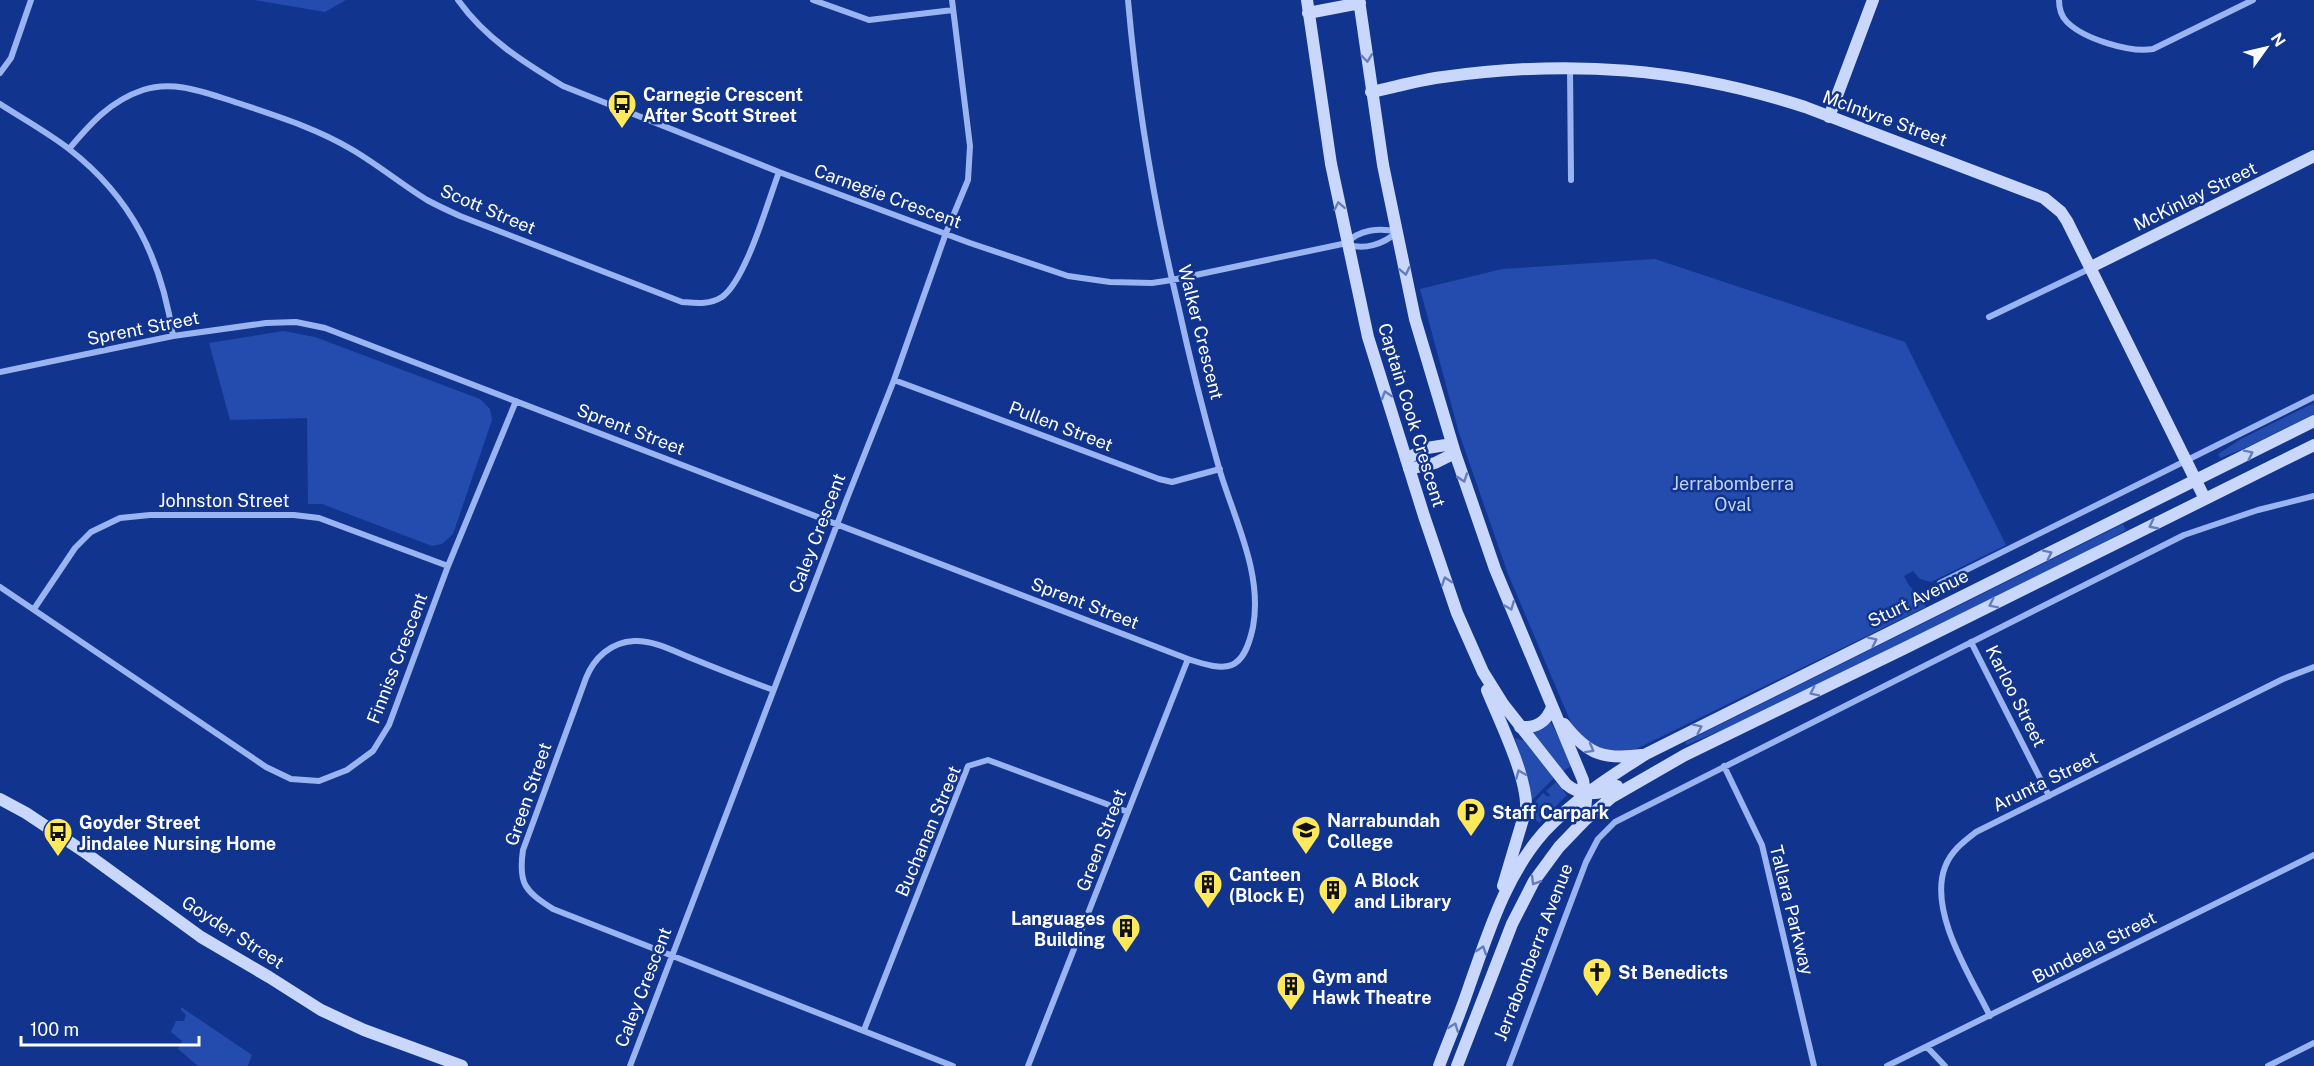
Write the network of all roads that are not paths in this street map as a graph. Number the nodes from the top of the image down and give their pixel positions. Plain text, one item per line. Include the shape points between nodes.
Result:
1 (31, 0) edge
2 (458, 0) edge
3 (813, 0) edge
4 (952, 0) edge
5 (1128, 0) edge
6 (1873, 0) edge
7 (2059, 0) edge
8 (2253, 0) edge
9 (1360, 2) edge
10 (1307, 6) edge
11 (952, 10) junction
12 (1570, 67) junction
13 (0, 74) edge
14 (1371, 92) junction
15 (0, 104) edge
16 (1829, 117) junction
17 (69, 149) junction
18 (2314, 156) edge
19 (779, 172) junction
20 (1571, 180) dead end
21 (1396, 232) junction
22 (946, 233) junction
23 (1347, 243) junction
24 (2091, 267) junction
25 (1172, 280) junction
26 (1989, 317) dead end
27 (173, 336) junction
28 (0, 372) edge
29 (894, 380) junction
30 (2314, 397) edge
31 (516, 401) junction
32 (2314, 422) edge
33 (2314, 445) edge
34 (1453, 448) junction
35 (2187, 461) junction
36 (1408, 464) junction
37 (1220, 470) junction
38 (2196, 480) junction
39 (2314, 496) edge
40 (2205, 499) junction
41 (837, 524) junction
42 (448, 566) junction
43 (1940, 583) dead end
44 (0, 587) edge
45 (34, 609) junction
46 (1466, 636) junction
47 (1971, 642) junction
48 (1188, 658) junction
49 (1236, 663) joint
50 (2314, 667) edge
51 (773, 690) junction
52 (1552, 707) junction
53 (1520, 727) junction
54 (1721, 737) junction
55 (1646, 754) junction
56 (1724, 766) junction
57 (1586, 793) junction
58 (2049, 796) junction
59 (0, 800) edge
60 (1128, 812) junction
61 (1584, 820) junction
62 (2314, 855) edge
63 (1496, 911) junction
64 (671, 956) junction
65 (1990, 1016) junction
66 (864, 1030) junction
67 (1467, 1039) junction
68 (2314, 1043) edge
69 (1446, 1046) junction
70 (1927, 1047) junction
71 (462, 1066) edge
72 (630, 1066) edge
73 (953, 1066) edge
74 (1028, 1066) edge
75 (1439, 1066) edge
76 (1457, 1066) edge
77 (1509, 1066) edge
78 (1814, 1066) edge
79 (1887, 1066) edge
80 (1945, 1066) edge
81 (2268, 1066) edge

1 - 13 street via 11,58
2 - 19 street, Carnegie Crescent via 470,18 494,40 563,86
3 - 11 street via 869,20
4 - 11 street, Caley Crescent
5 - 25 street, Walker Crescent via 1137,87
6 - 16 main road
7 - 8 street via 2062,15 2077,30 2142,51
9 - 10 main road
9 -> 14 main road, Captain Cook Crescent
23 -> 10 main road, Captain Cook Crescent
11 - 22 street, Caley Crescent via 970,146 968,180
12 - 14 main road, McIntyre Street via 1442,77
12 - 16 main road, McIntyre Street via 1643,70 1713,82
12 - 20 street
14 - 21 main road, Captain Cook Crescent
15 - 17 street
16 - 24 main road, McIntyre Street via 2044,198 2061,212
17 - 19 street, Scott Street via 91,122 114,103 144,90 175,86 207,93 328,137 427,200 460,216 682,302 704,304 722,297 736,282
17 - 27 street via 98,175 139,228 157,264
18 - 24 main road, McKinlay Street
19 - 22 street, Carnegie Crescent
21 - 23 street, Carnegie Crescent via 1384,228 1353,235
21 - 23 street, Carnegie Crescent via 1387,241 1356,248
21 -> 34 main road, Captain Cook Crescent via 1415,319
22 - 25 street, Carnegie Crescent via 1068,276 1110,282
22 - 29 street, Caley Crescent
23 - 25 street, Carnegie Crescent
36 -> 23 main road, Captain Cook Crescent via 1368,337
24 - 26 street
24 - 35 main road, McIntyre Street
25 - 37 street, Walker Crescent
27 - 28 street, Sprent Street
27 - 31 street, Sprent Street via 296,322 325,328
29 - 37 street, Pullen Street via 1160,479 1172,482
29 - 41 street, Caley Crescent
30 - 35 street, Sturt Avenue
31 - 41 street, Sprent Street
31 - 42 street, Finniss Crescent
38 -> 32 main road, Sturt Avenue
33 - 40 main road
34 - 36 main road via 1427,448
34 -> 52 main road, Captain Cook Crescent via 1495,569
35 - 38 main road, McIntyre Street
35 - 43 street, Sturt Avenue
46 -> 36 main road, Captain Cook Crescent
37 - 49 street, Walker Crescent via 1254,588 1251,633 1244,654
38 - 40 main road, McIntyre Street
55 -> 38 main road, Sturt Avenue
39 - 47 street via 2184,535
40 -> 54 main road
41 - 48 street, Sprent Street
41 - 51 street, Caley Crescent
42 - 45 street, Johnston Street via 319,518 120,518 91,532 75,548
42 - 45 street, Finniss Crescent via 389,725 373,751 347,770 319,781 291,779 266,767
44 - 45 street, Finniss Crescent
46 - 53 main road, Captain Cook Crescent via 1487,681
63 -> 46 main road via 1527,798
47 - 56 street
47 - 58 street, Karloo Street
48 - 49 street, Sprent Street via 1214,668
48 - 60 street, Green Street
50 - 58 street, Arunta Street
51 - 64 street, Caley Crescent
51 - 64 street, Green Street via 662,647 636,641 613,646 602,654 586,678 523,850 524,883 532,896 553,909
52 - 53 main road via 1540,724
52 -> 55 main road via 1577,740 1593,752 1615,757
52 - 57 main road, Captain Cook Crescent
53 - 57 main road, Captain Cook Crescent via 1562,780 1572,789
54 - 57 main road via 1665,759 1608,791
54 - 61 main road via 1635,782
55 - 57 main road, Sturt Avenue
56 - 77 street, Jerrabomberra Avenue via 1620,819 1604,833 1591,852
56 - 78 street, Tallara Parkway via 1762,845
57 - 61 main road, Captain Cook Crescent
57 - 63 main road, Sturt Avenue via 1529,852
58 - 65 street, Arunta Street via 1976,832 1958,846 1945,867 1941,895 1947,925
59 - 71 main road, Goyder Street via 84,851 201,937 321,1010
60 - 66 street, Buchanan Street via 988,760 968,766
60 - 74 street, Green Street
61 -> 67 main road, Jerrabomberra Avenue via 1544,866 1522,903
62 - 65 street, Bundeela Street
69 -> 63 main road
64 - 66 street, Green Street
64 - 72 street, Caley Crescent
65 - 70 street, Bundeela Street
66 - 73 street, Green Street
67 - 69 main road via 1456,1047
67 - 76 main road, Jerrabomberra Avenue
68 - 81 street
69 - 75 main road
70 - 79 street, Bundeela Street
70 - 80 street

